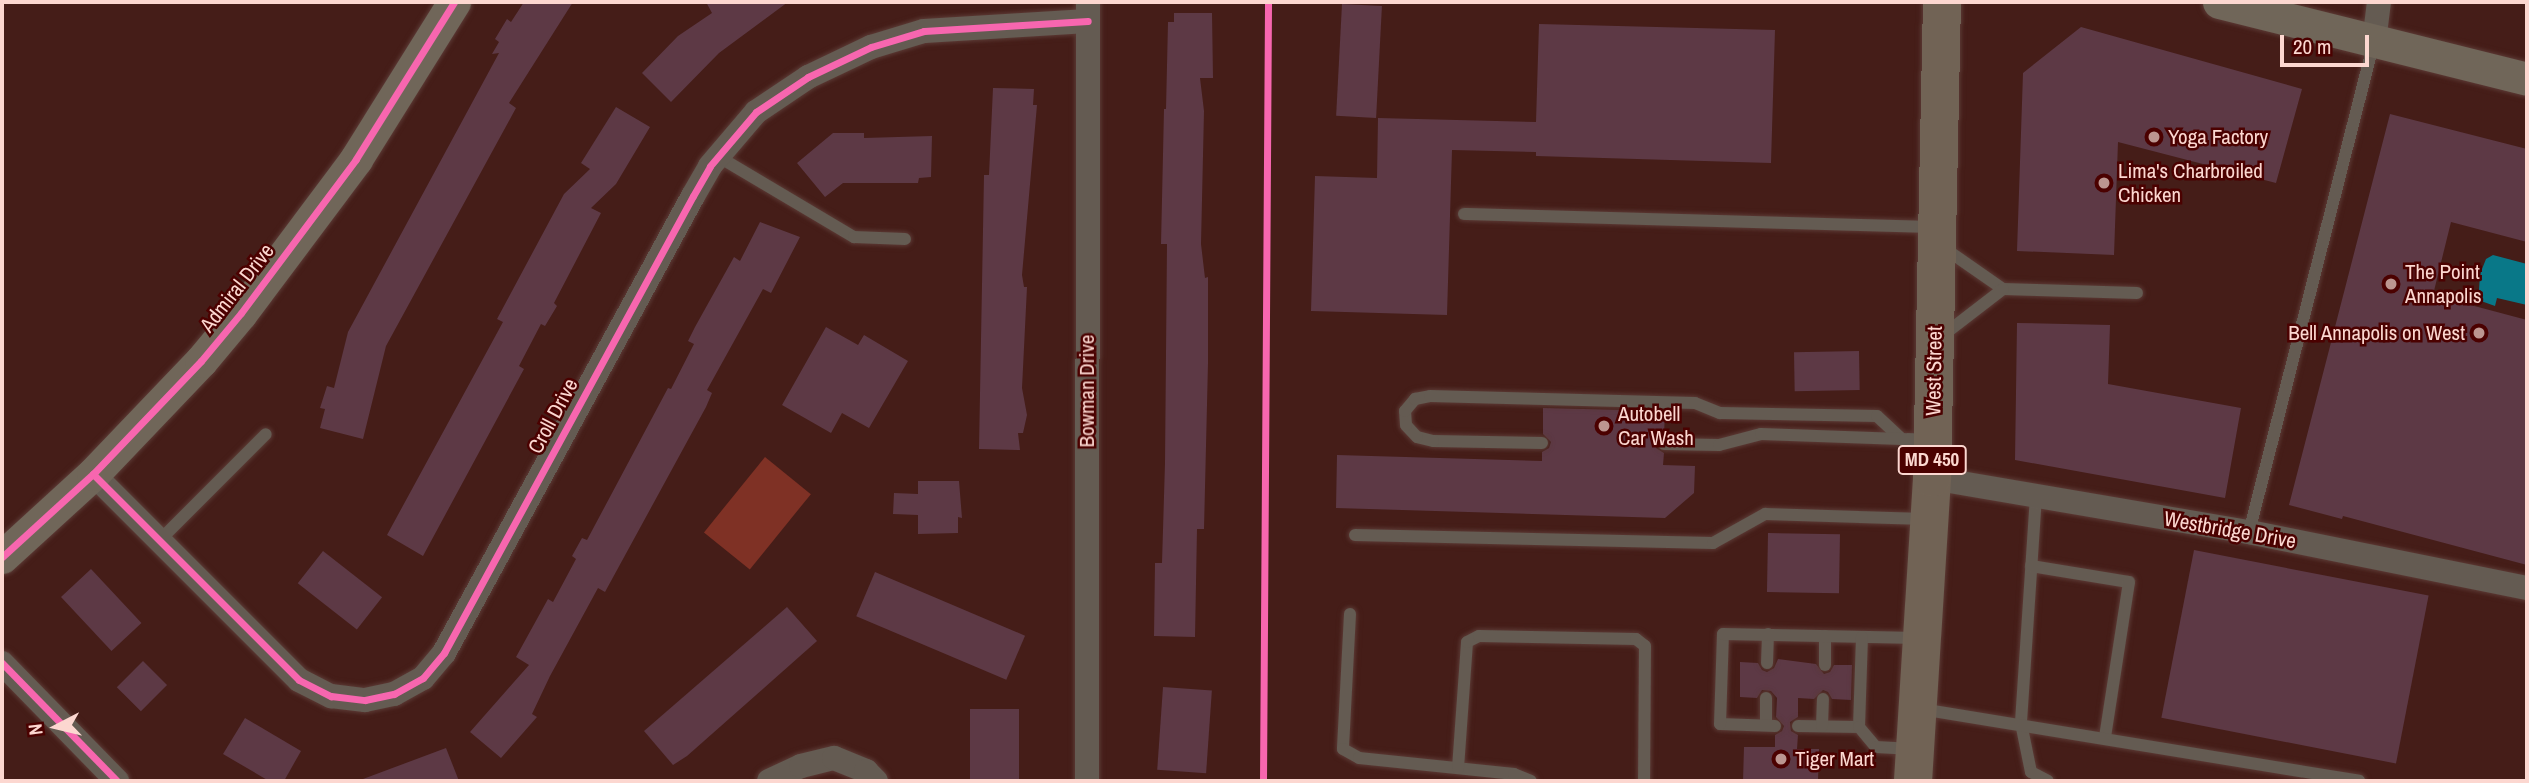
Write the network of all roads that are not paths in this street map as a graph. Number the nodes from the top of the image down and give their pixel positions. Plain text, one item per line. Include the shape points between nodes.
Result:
1 (454, 2) edge
2 (1942, 2) edge
3 (2219, 2) edge
4 (2379, 2) edge
5 (1088, 12) edge
6 (2374, 42) junction
7 (2527, 79) edge
8 (719, 157) junction
9 (1464, 214) dead end
10 (1938, 235) junction
11 (905, 239) dead end
12 (2003, 289) junction
13 (2137, 293) dead end
14 (1935, 341) junction
15 (265, 434) dead end
16 (1917, 439) junction
17 (1542, 443) dead end
18 (1664, 444) dead end
19 (93, 474) junction
20 (1932, 478) junction
21 (2036, 496) junction
22 (1929, 519) junction
23 (2249, 532) junction
24 (1355, 535) dead end
25 (161, 539) junction
26 (2, 557) edge
27 (2031, 566) junction
28 (2527, 588) edge
29 (1350, 614) dead end
30 (1768, 634) junction
31 (1825, 636) junction
32 (1862, 637) junction
33 (1922, 638) junction
34 (2, 663) edge
35 (1767, 663) dead end
36 (1825, 665) dead end
37 (1766, 698) dead end
38 (1823, 699) dead end
39 (1918, 709) junction
40 (2021, 723) junction
41 (1798, 726) dead end
42 (1822, 726) junction
43 (1858, 727) junction
44 (2105, 737) junction
45 (1914, 765) edge
46 (1458, 768) junction
47 (117, 781) edge
48 (769, 781) edge
49 (876, 781) edge
50 (1087, 781) edge
51 (1531, 781) edge
52 (1644, 781) edge
53 (2048, 781) edge
54 (2359, 781) edge

1 - 19 street, Admiral Drive via 372,136 241,313
2 - 10 main road, West Street / MD 450
3 - 6 street
4 - 6 street
5 - 8 street, Croll Drive via 924,31 871,47 808,77 756,112
5 - 50 street, Bowman Drive
6 - 7 street
6 - 23 lane
8 - 11 lane via 854,237
8 - 25 street, Croll Drive via 693,196 444,653 423,678 394,694 365,700 331,696 299,680
9 - 10 lane
10 - 12 lane
10 - 14 main road, West Street / MD 450
12 - 13 lane
12 - 14 lane
14 - 16 main road, West Street / MD 450
15 - 25 lane
16 - 17 lane via 1877,416 1720,413 1695,403 1430,396 1415,399 1405,411 1406,425 1417,438
16 - 18 lane via 1761,434 1719,444
16 - 20 main road, West Street / MD 450
19 - 25 street, Croll Drive
19 - 26 street, Admiral Drive
20 - 21 street, Westbridge Drive
20 - 22 main road, West Street / MD 450
21 - 23 street, Westbridge Drive
21 - 27 lane
22 - 24 lane via 1765,514 1713,543
22 - 33 main road, West Street / MD 450
23 - 28 street, Westbridge Drive
27 - 40 lane
27 - 44 lane via 2129,582
29 - 46 lane via 1343,748 1359,758
30 - 31 lane
30 - 35 lane
30 - 37 lane via 1723,634 1720,724 1771,725
31 - 32 lane
31 - 36 lane
32 - 33 lane
32 - 43 lane
33 - 39 main road, West Street / MD 450
34 - 47 street
38 - 42 lane
39 - 40 lane
39 - 45 main road, West Street / MD 450
40 - 44 lane
40 - 53 lane via 2031,772
41 - 42 lane
42 - 43 lane
43 - 45 lane via 1876,747
44 - 54 lane
46 - 51 lane via 1514,774
46 - 52 lane via 1467,642 1479,636 1636,639 1645,646
48 - 49 street via 834,758 866,771

